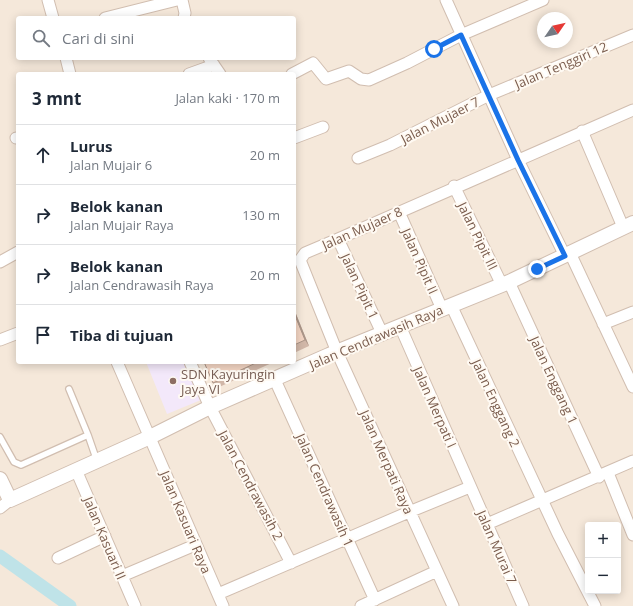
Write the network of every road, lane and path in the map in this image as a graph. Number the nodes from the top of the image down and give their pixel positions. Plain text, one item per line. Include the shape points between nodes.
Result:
1 (48, 0) edge
2 (177, 0) edge
3 (182, 0) edge
4 (446, 0) edge
5 (543, 0) edge
6 (530, 3) edge
7 (52, 16) edge
8 (113, 16) edge
9 (184, 16) edge
10 (461, 35) junction
11 (633, 35) edge
12 (66, 60) edge
13 (214, 66) edge
14 (70, 72) edge
15 (195, 72) edge
16 (296, 72) edge
17 (489, 95) junction
18 (633, 110) edge
19 (323, 127) dead end
20 (582, 131) junction
21 (296, 137) edge
22 (358, 158) dead end
23 (518, 160) junction
24 (454, 186) junction
25 (398, 212) junction
26 (628, 225) edge
27 (338, 238) junction
28 (16, 253) edge
29 (567, 255) junction
30 (297, 261) edge
31 (0, 262) edge
32 (505, 284) junction
33 (446, 307) junction
34 (633, 312) edge
35 (603, 324) junction
36 (400, 326) junction
37 (382, 333) junction
38 (16, 334) edge
39 (0, 340) edge
40 (337, 352) junction
41 (118, 364) edge
42 (191, 364) edge
43 (292, 366) edge
44 (275, 380) junction
45 (632, 384) edge
46 (70, 389) dead end
47 (210, 408) junction
48 (88, 435) junction
49 (150, 437) junction
50 (0, 438) edge
51 (97, 461) junction
52 (633, 461) edge
53 (76, 470) junction
54 (604, 475) junction
55 (0, 479) edge
56 (470, 487) junction
57 (542, 500) junction
58 (5, 504) edge
59 (409, 512) junction
60 (487, 524) junction
61 (633, 535) edge
62 (105, 536) junction
63 (347, 539) junction
64 (195, 545) junction
65 (58, 558) dead end
66 (292, 563) junction
67 (437, 571) junction
68 (122, 576) junction
69 (218, 594) junction
70 (375, 600) junction
71 (135, 606) edge
72 (223, 606) edge
73 (361, 606) edge
74 (453, 606) edge
75 (523, 606) edge
76 (594, 606) edge

1 - 7 street
2 - 8 street
3 - 9 street
4 - 10 street
5 - 6 street
6 - 10 street
10 - 16 street via 369,80 361,79 349,71 326,79 313,63
10 - 17 street
11 - 17 street, Jalan Tenggiri 12
12 - 14 street
13 - 15 street
17 - 22 street, Jalan Mujaer 7
17 - 23 street
18 - 20 street, Jalan Mujaer 8
19 - 21 street
20 - 23 street, Jalan Mujaer 8
20 - 26 street
23 - 24 street, Jalan Mujaer 8
23 - 29 street
24 - 25 street, Jalan Mujaer 8
24 - 32 street, Jalan Pipit III
25 - 27 street, Jalan Mujaer 8
25 - 33 street, Jalan Pipit II
26 - 29 street, Jalan Cendrawasih Raya
27 - 30 street, Jalan Mujaer 8 via 305,253
27 - 37 street, Jalan Pipit 1
28 - 31 street
29 - 32 street, Jalan Cendrawasih Raya
29 - 35 street
30 - 40 street, Jalan Mujaer 8
32 - 33 street, Jalan Cendrawasih Raya
32 - 54 street, Jalan Enggang 1
33 - 36 street, Jalan Cendrawasih Raya
33 - 57 street, Jalan Enggang 2
34 - 35 street
35 - 45 street
36 - 37 street, Jalan Cendrawasih Raya
36 - 56 street, Jalan Merpati I
37 - 40 street, Jalan Cendrawasih Raya
38 - 39 street
40 - 43 street, Jalan Cendrawasih Raya
40 - 59 street, Jalan Merpati Raya
41 - 49 street, Jalan Kasuari Raya
42 - 47 street, Jalan Cendrawasih 2
43 - 44 street, Jalan Cendrawasih Raya
44 - 47 street, Jalan Cendrawasih Raya
44 - 63 street, Jalan Cendrawasih 1
46 - 48 lane
47 - 49 street, Jalan Cendrawasih Raya
47 - 66 street, Jalan Cendrawasih 2
48 - 50 lane via 21,465 14,462
48 - 51 lane
49 - 51 street, Jalan Cendrawasih Raya
49 - 64 street, Jalan Kasuari Raya
51 - 53 street, Jalan Cendrawasih Raya
52 - 54 street
53 - 58 street, Jalan Cendrawasih Raya
53 - 62 street, Jalan Kasuari II
54 - 57 street
54 - 61 street, Jalan Enggang 1
55 - 58 street
56 - 59 street
56 - 60 street, Jalan Murai 7
57 - 60 street
57 - 76 street, Jalan Enggang 2
59 - 63 street
59 - 67 street, Jalan Merpati Raya
60 - 75 street, Jalan Murai 7
62 - 65 street
62 - 68 street, Jalan Kasuari II
63 - 66 street
63 - 70 street, Jalan Cendrawasih 1
64 - 68 street
64 - 69 street, Jalan Kasuari Raya
66 - 69 street
67 - 70 street
67 - 74 street, Jalan Merpati Raya
68 - 71 street, Jalan Kasuari II
69 - 72 street, Jalan Kasuari Raya
70 - 73 street

